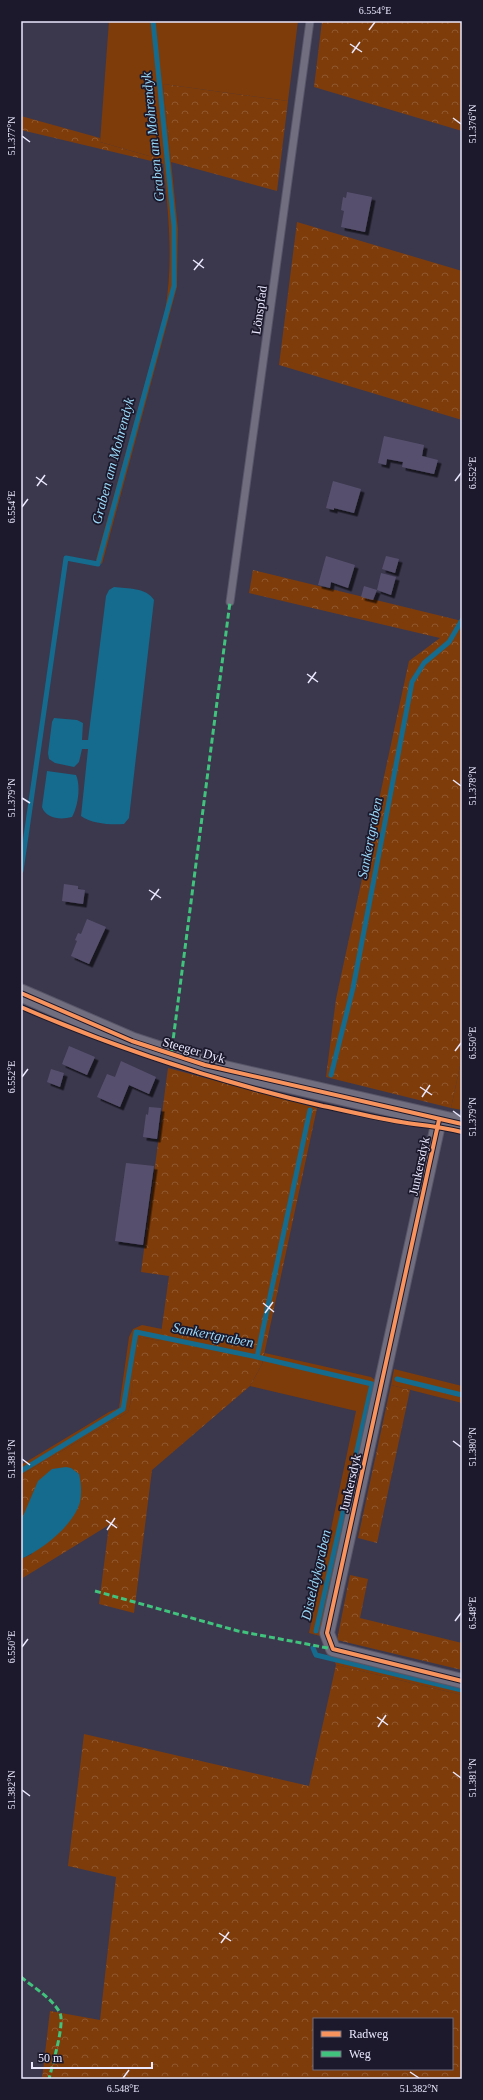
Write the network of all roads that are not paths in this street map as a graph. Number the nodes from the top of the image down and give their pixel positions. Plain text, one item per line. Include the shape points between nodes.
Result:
1 (310, 21) edge
2 (230, 602) dead end
3 (21, 993) edge
4 (439, 1120) junction
5 (462, 1124) edge
6 (462, 1681) edge

1 - 2 lane, Lönspfad
3 - 4 street, Steeger Dyk via 100,1028 178,1057 268,1081
4 - 5 street, Steeger Dyk
4 - 6 street, Junkersdyk via 327,1633 333,1649

